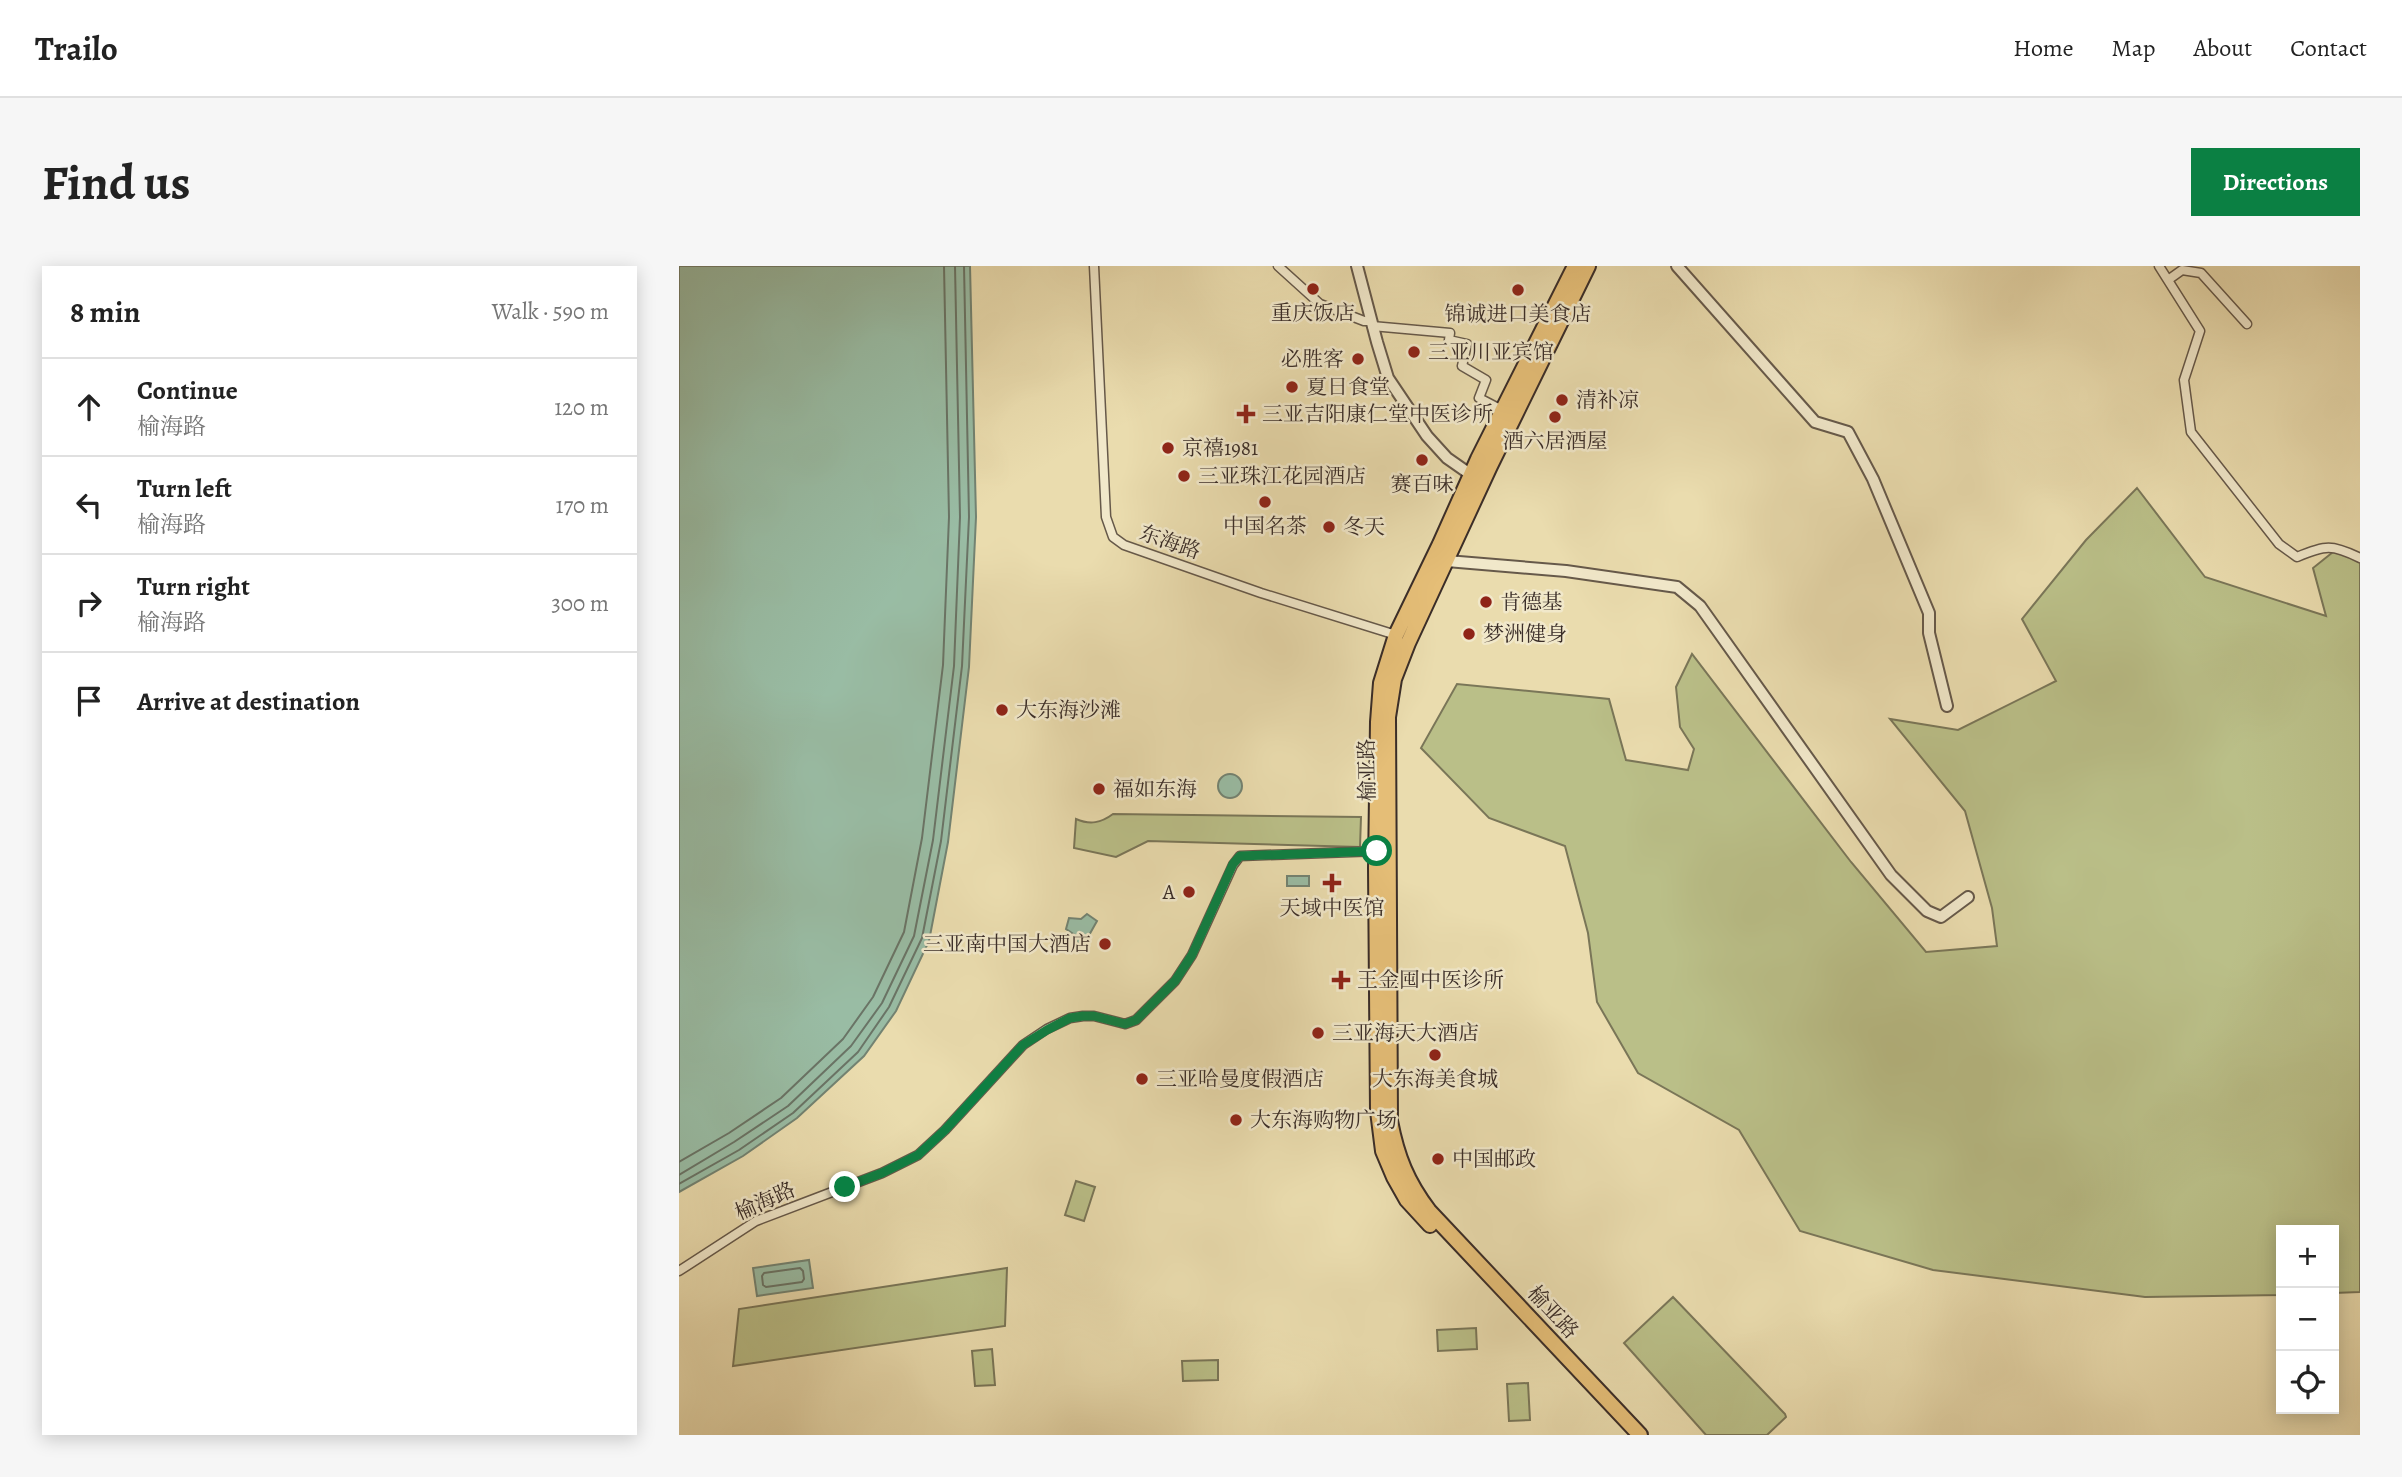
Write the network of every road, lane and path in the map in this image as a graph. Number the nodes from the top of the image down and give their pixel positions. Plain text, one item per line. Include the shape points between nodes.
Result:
1 (1094, 266) edge
2 (1278, 266) edge
3 (1357, 266) edge
4 (1575, 266) edge
5 (1588, 266) edge
6 (1677, 266) edge
7 (2159, 266) edge
8 (2168, 280) junction
9 (1372, 324) junction
10 (2247, 324) dead end
11 (1503, 410) junction
12 (1477, 479) junction
13 (2360, 558) edge
14 (1447, 561) junction
15 (1396, 635) junction
16 (1947, 706) dead end
17 (1383, 851) junction
18 (1968, 897) dead end
19 (679, 1271) edge
20 (1627, 1435) edge
21 (1640, 1435) edge

1 - 15 street, 东海路 via 1106,517 1113,537 1124,545 1261,593
2 - 9 street via 1320,304
3 - 9 street
4 - 11 highway, 榆亚路
5 - 12 highway, 榆亚路
6 - 16 street via 1815,422 1848,432 1874,479 1930,613 1929,633
7 - 8 street
8 - 10 street via 2182,270 2201,273
8 - 13 street via 2200,331 2184,380 2191,432 2288,551 2297,557 2322,546
9 - 11 street via 1450,333 1449,341 1467,344 1462,366 1486,380 1479,398
9 - 12 street via 1388,378 1403,401 1441,450
11 - 12 highway, 榆亚路
12 - 14 highway, 榆亚路
12 - 15 highway, 榆亚路
14 - 17 highway, 榆亚路 via 1394,679 1388,717
14 - 18 street via 1566,570 1677,587 1700,606 1891,875 1927,911 1941,917
15 - 17 highway, 榆亚路 via 1381,683 1378,722
17 - 19 street, 榆海路 via 1240,856 1192,955 1175,981 1136,1020 1125,1024 1083,1016 1047,1030 1023,1045 918,1155 756,1221
17 - 20 highway, 榆亚路 via 1378,1111 1383,1151 1407,1200
17 - 21 highway, 榆亚路 via 1390,1121 1395,1150 1429,1211

